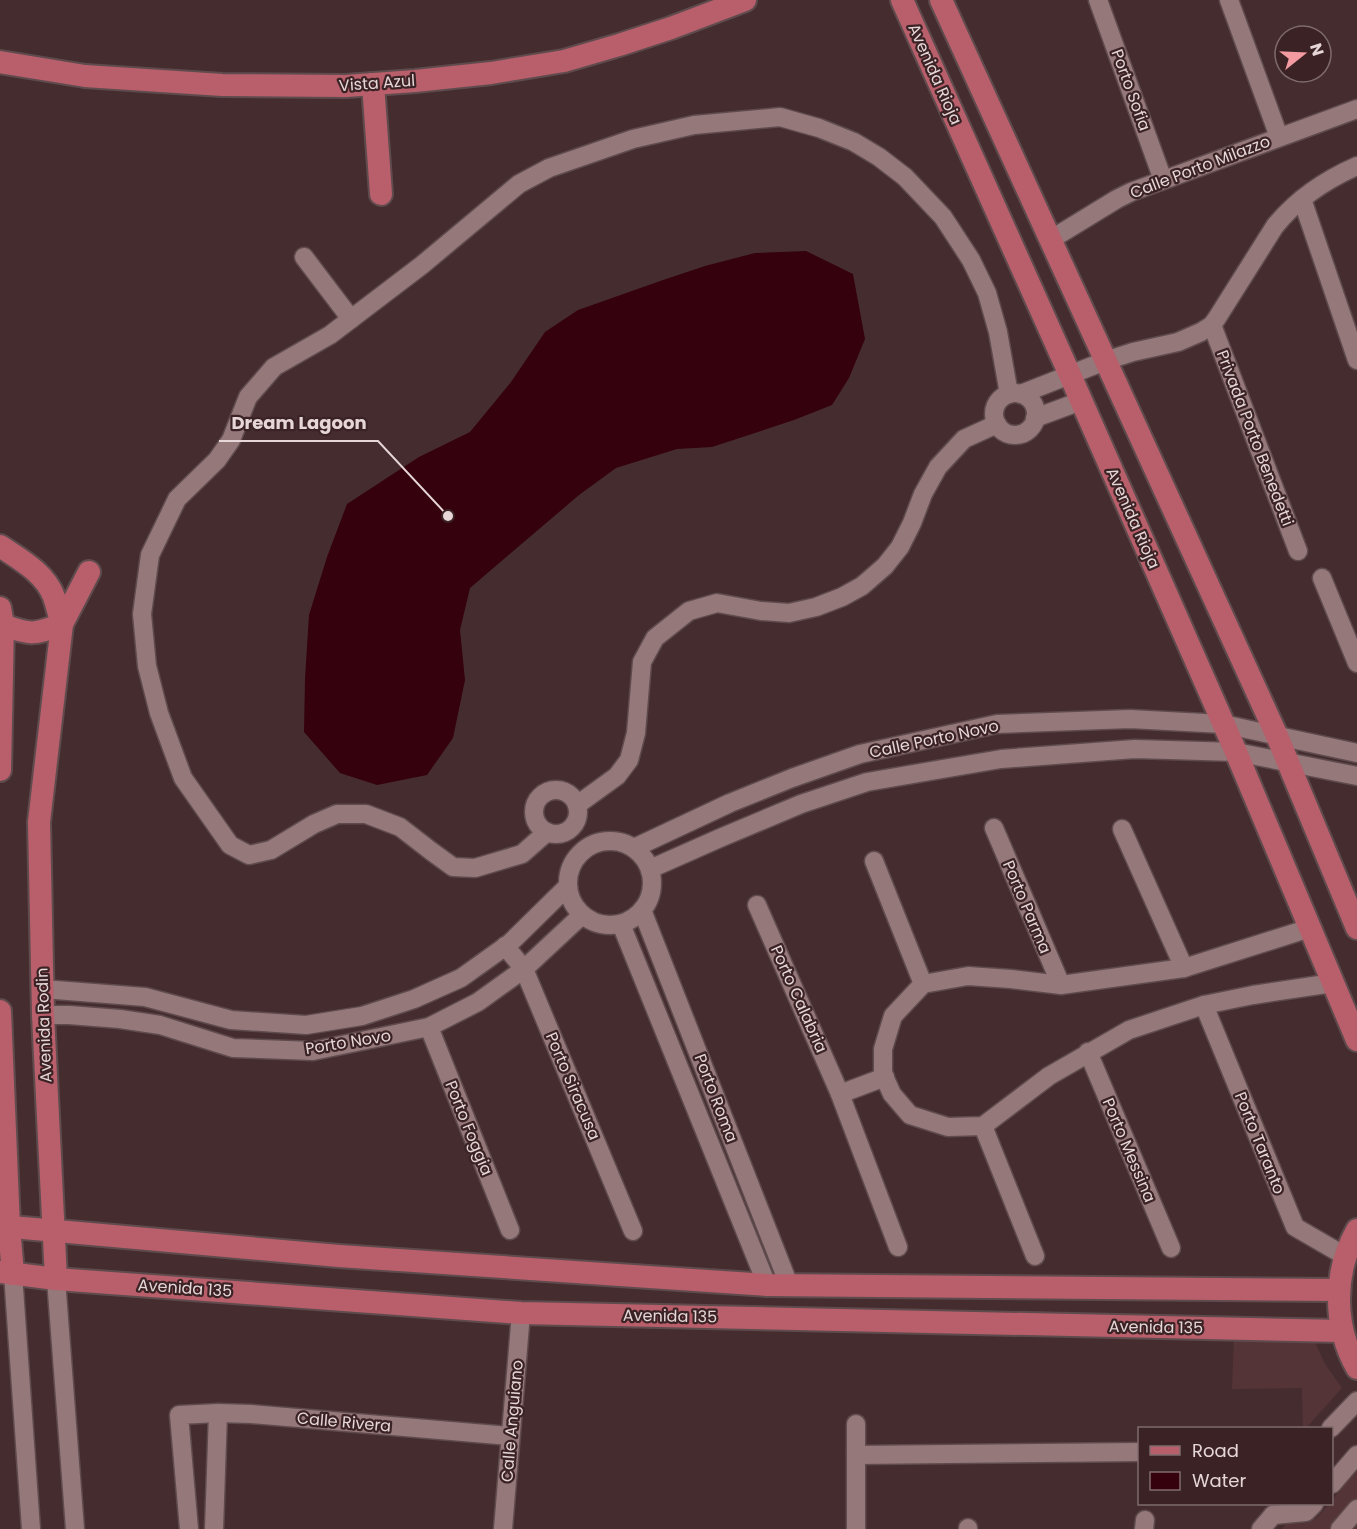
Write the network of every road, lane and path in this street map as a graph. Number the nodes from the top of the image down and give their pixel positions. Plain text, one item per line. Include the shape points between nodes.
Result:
1 (745, 0) edge
2 (902, 0) edge
3 (940, 0) edge
4 (1098, 0) edge
5 (1229, 0) edge
6 (0, 62) edge
7 (373, 84) junction
8 (1357, 109) edge
9 (1279, 137) junction
10 (1357, 166) edge
11 (1163, 180) junction
12 (381, 194) dead end
13 (1302, 199) junction
14 (1050, 240) junction
15 (304, 257) dead end
16 (351, 319) junction
17 (1212, 325) junction
18 (1357, 360) edge
19 (1105, 361) junction
20 (1070, 375) junction
21 (1015, 394) junction
22 (1081, 401) junction
23 (1035, 418) junction
24 (997, 424) junction
25 (0, 546) edge
26 (1298, 551) dead end
27 (89, 572) dead end
28 (1322, 578) dead end
29 (1, 616) edge
30 (62, 624) junction
31 (1357, 663) edge
32 (1223, 724) junction
33 (1276, 736) junction
34 (1236, 752) junction
35 (1357, 753) edge
36 (1288, 763) junction
37 (0, 770) edge
38 (1357, 776) edge
39 (577, 805) junction
40 (994, 828) dead end
41 (1122, 829) dead end
42 (547, 832) junction
43 (634, 848) junction
44 (874, 861) dead end
45 (650, 869) junction
46 (567, 887) junction
47 (757, 905) dead end
48 (642, 910) junction
49 (582, 915) junction
50 (621, 924) junction
51 (1310, 928) junction
52 (1357, 928) edge
53 (505, 946) junction
54 (1184, 968) junction
55 (524, 969) junction
56 (1333, 983) junction
57 (923, 984) junction
58 (1061, 985) junction
59 (43, 989) junction
60 (1204, 1005) junction
61 (0, 1011) edge
62 (43, 1015) junction
63 (429, 1028) junction
64 (1357, 1040) edge
65 (1088, 1052) junction
66 (885, 1077) junction
67 (840, 1094) junction
68 (983, 1126) junction
69 (4, 1226) edge
70 (53, 1230) junction
71 (510, 1230) dead end
72 (768, 1230) junction
73 (1357, 1230) edge
74 (633, 1231) dead end
75 (748, 1238) junction
76 (898, 1247) dead end
77 (1171, 1248) dead end
78 (1035, 1256) dead end
79 (1345, 1256) junction
80 (6, 1273) edge
81 (56, 1279) junction
82 (767, 1284) junction
83 (789, 1285) junction
84 (1339, 1290) junction
85 (520, 1313) junction
86 (1342, 1331) junction
87 (1357, 1368) edge
88 (1357, 1401) edge
89 (218, 1413) junction
90 (856, 1424) dead end
91 (1332, 1427) edge
92 (510, 1436) junction
93 (1138, 1452) edge
94 (856, 1455) junction
95 (1333, 1456) edge
96 (1352, 1461) edge
97 (1333, 1483) edge
98 (1312, 1505) edge
99 (1357, 1509) edge
100 (1269, 1516) edge
101 (856, 1528) edge
102 (31, 1529) edge
103 (75, 1529) edge
104 (189, 1529) edge
105 (214, 1529) edge
106 (503, 1529) edge
107 (1340, 1529) edge

1 - 7 main road, Vista Azul via 564,61 491,73
2 - 20 main road, Avenida Rioja
3 - 14 main road
4 - 11 street, Porto Sofia
5 - 9 street
6 - 7 main road, Vista Azul via 85,76 222,85
7 - 12 main road
8 - 9 street, Calle Porto Milazzo
9 - 11 street, Calle Porto Milazzo
10 - 13 street
11 - 14 street, Calle Porto Milazzo via 1117,199
13 - 17 street via 1275,226
13 - 18 street
14 - 19 main road
15 - 16 street
16 - 21 street via 519,184 549,168 633,139 694,125 780,117 863,147 905,177 943,217 972,260 987,293
16 - 42 street via 274,367 248,397 231,440 217,460 177,499 150,555 142,614 147,666 183,778 231,845 249,855 271,850 338,814 366,814 400,827 453,867 475,868 522,854
17 - 19 street via 1190,338
17 - 26 street, Privada Porto Benedetti
19 - 20 street
19 - 33 main road
20 - 21 street
20 - 22 main road, Avenida Rioja
21 - 23 street via 1029,399 1035,408
21 - 24 street via 1002,398 996,406
22 - 23 street
22 - 32 main road, Avenida Rioja
23 - 24 street via 1029,429 1018,435 1006,433
24 - 39 street via 964,439 938,467 900,547 862,586 816,607 789,613 717,603 689,611 655,638 642,662 636,732 629,760 617,776
25 - 30 main road, Avenida Rodin via 44,579
27 - 30 main road
28 - 31 street
29 - 30 main road via 21,632 40,633
29 - 37 main road
30 - 59 main road, Avenida Rodin via 39,822
32 - 33 street, Calle Porto Novo
32 - 34 main road, Avenida Rioja
32 - 43 street, Calle Porto Novo via 1130,719 997,724 860,754 730,803
33 - 35 street, Calle Porto Novo
33 - 36 main road
34 - 36 street, Calle Porto Novo
34 - 45 street, Calle Porto Novo via 1135,749 1001,759 867,782 801,804
34 - 51 main road, Avenida Rioja
36 - 38 street, Calle Porto Novo
36 - 52 main road
39 - 42 street via 574,826 562,834
39 - 42 street via 574,798 562,791 542,796 535,816
40 - 58 street, Porto Parma
41 - 54 street
43 - 45 street
43 - 46 street via 608,840 595,843 573,860
44 - 57 street
45 - 48 street via 651,891
46 - 49 street
46 - 53 street, Porto Novo
47 - 67 street, Porto Calabria
48 - 50 street
48 - 72 street, Porto Roma
49 - 50 street via 594,922
49 - 55 street, Porto Novo
50 - 75 street, Porto Roma
51 - 54 street
51 - 56 main road, Avenida Rioja
53 - 55 street, Porto Siracusa
53 - 59 street, Porto Novo via 460,978 414,999 362,1016 306,1025 231,1020 145,996
54 - 58 street
55 - 63 street, Porto Novo via 478,1002
55 - 74 street, Porto Siracusa
56 - 60 street
56 - 64 main road, Avenida Rioja
57 - 58 street via 968,976
57 - 66 street via 893,1016 883,1048
59 - 62 main road, Avenida Rodin
60 - 65 street via 1130,1029
60 - 79 street, Porto Taranto via 1295,1227
61 - 69 main road
62 - 63 street, Porto Novo via 160,1025 233,1048 301,1051
62 - 70 main road, Avenida Rodin
63 - 71 street, Porto Foggia
65 - 68 street
65 - 77 street, Porto Messina
66 - 67 street
66 - 68 street via 892,1094 910,1115 948,1127
67 - 76 street, Porto Calabria
68 - 78 street
69 - 70 main road
69 - 80 main road
70 - 81 main road, Avenida Rodin
70 - 82 main road via 351,1256
72 - 75 street
72 - 83 street, Porto Roma
73 - 79 main road
75 - 82 street, Porto Roma
79 - 84 main road
80 - 81 main road, Avenida 135
80 - 102 street
81 - 85 main road, Avenida 135
81 - 103 street, Avenida Rodin
82 - 83 main road
83 - 84 main road
84 - 86 main road
85 - 86 main road, Avenida 135
85 - 92 street, Calle Anguiano
86 - 87 main road
88 - 91 street
89 - 92 street, Calle Rivera
89 - 104 street, Calle Rivera via 179,1415
89 - 105 street
90 - 94 street
92 - 106 street, Calle Anguiano
93 - 94 street
94 - 101 street
95 - 96 street
96 - 97 street
98 - 100 street via 1306,1512
99 - 107 street

